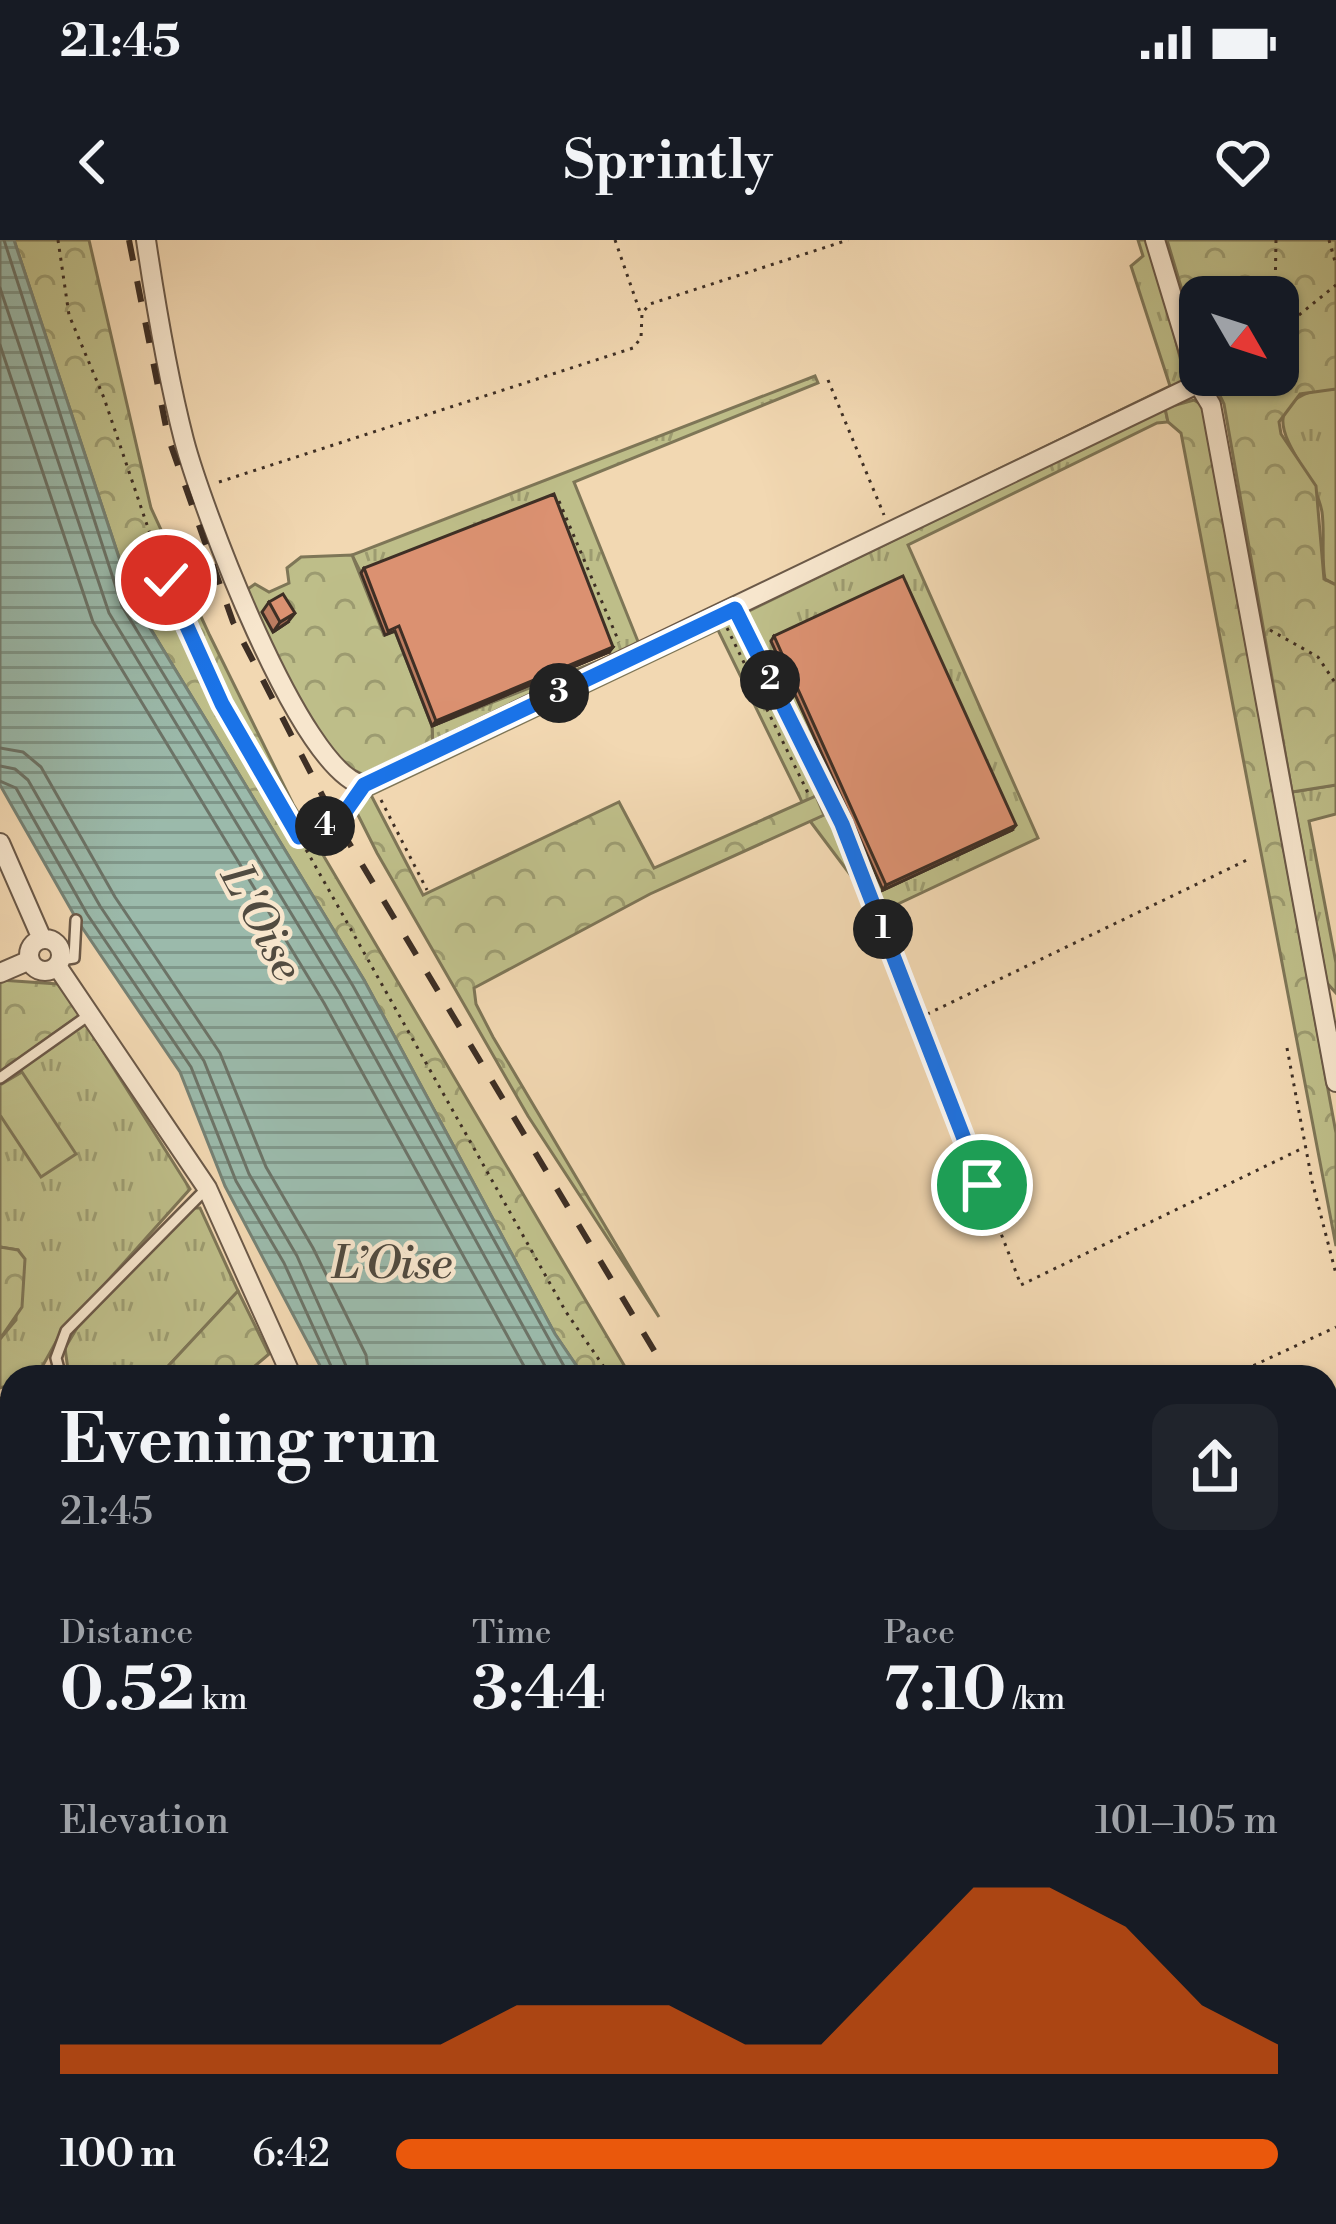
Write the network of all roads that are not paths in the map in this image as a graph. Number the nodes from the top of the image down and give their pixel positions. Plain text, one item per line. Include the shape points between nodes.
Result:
1 (146, 240) edge
2 (1155, 240) edge
3 (1179, 303) edge
4 (1179, 394) edge
5 (1210, 396) edge
6 (0, 843) edge
7 (76, 920) dead end
8 (42, 939) junction
9 (30, 960) junction
10 (59, 963) junction
11 (0, 973) edge
12 (1329, 1008) edge
13 (93, 1012) junction
14 (0, 1078) edge
15 (1336, 1082) edge
16 (207, 1188) junction
17 (58, 1365) edge
18 (287, 1365) edge

1 - 4 street via 180,423 254,627 334,770 368,784
2 - 3 street
5 - 12 street
6 - 8 street
7 - 10 lane via 74,958
8 - 9 street
8 - 10 street via 57,944
9 - 10 street via 44,971
9 - 11 street
10 - 13 street
12 - 15 street
13 - 14 lane
13 - 16 street
16 - 17 lane via 66,1331
16 - 18 street

